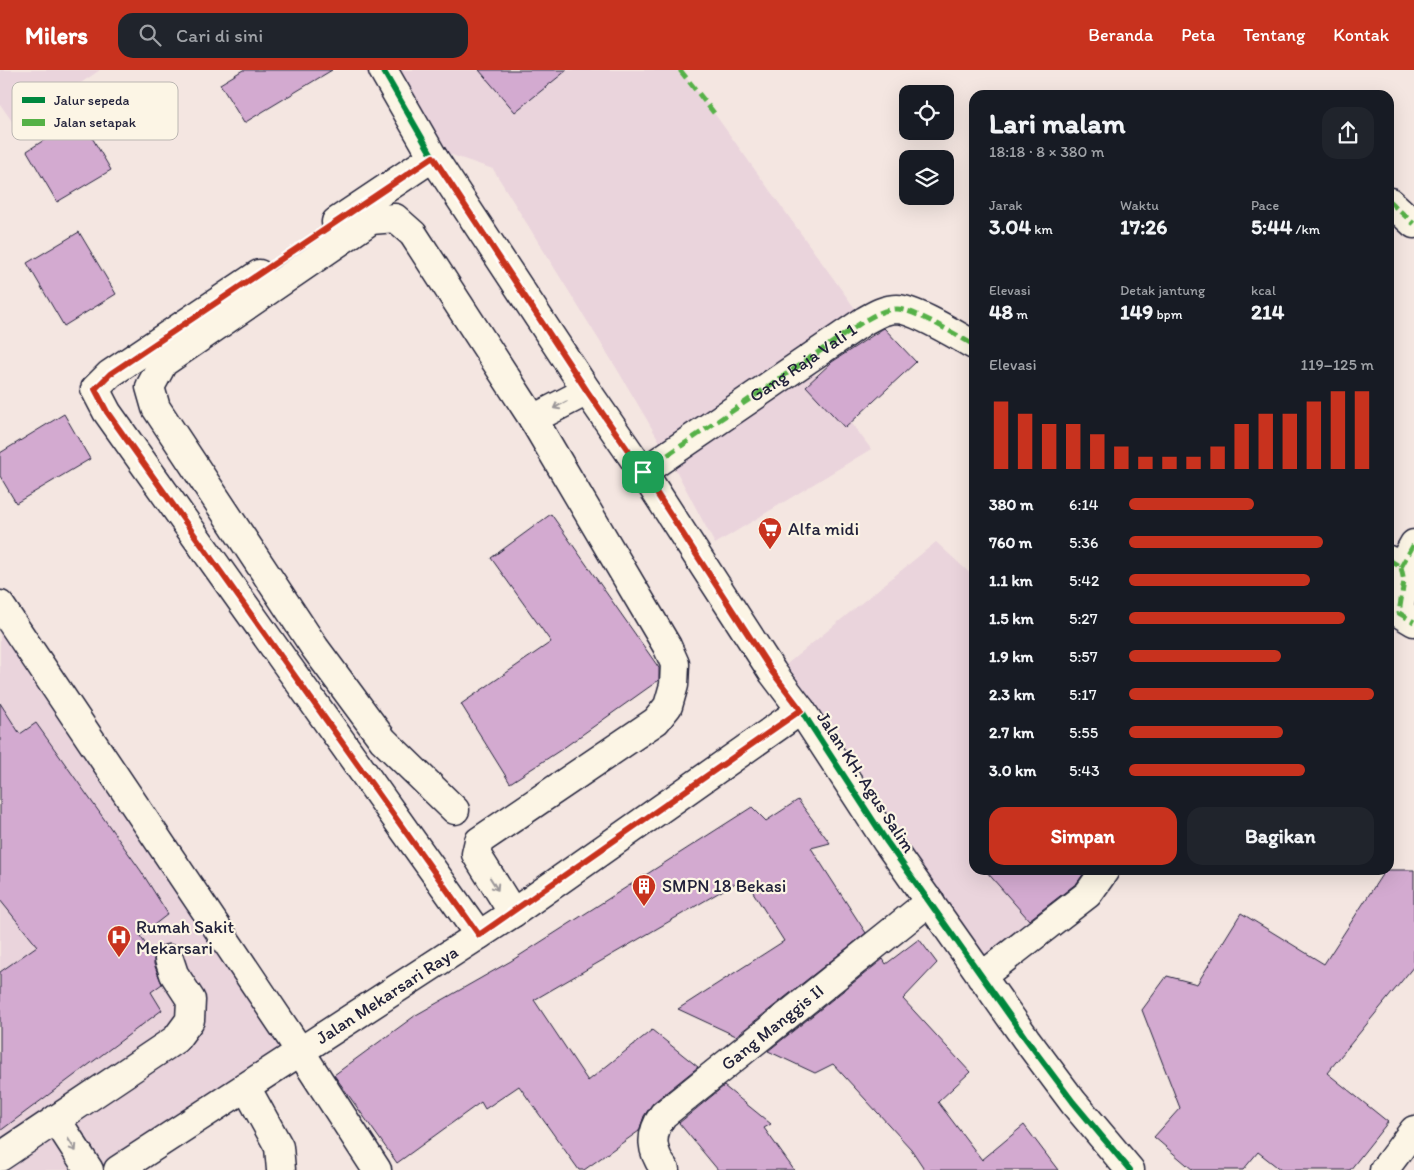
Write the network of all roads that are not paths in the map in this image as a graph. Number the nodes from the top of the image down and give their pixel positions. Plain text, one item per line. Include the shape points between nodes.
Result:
1 (383, 70) edge
2 (433, 157) junction
3 (1394, 206) edge
4 (1414, 224) edge
5 (969, 342) edge
6 (587, 391) junction
7 (533, 419) junction
8 (643, 472) junction
9 (1414, 544) edge
10 (1395, 564) edge
11 (0, 605) edge
12 (1414, 622) edge
13 (801, 710) junction
14 (455, 810) dead end
15 (1101, 875) edge
16 (930, 901) junction
17 (513, 913) junction
18 (479, 935) junction
19 (169, 959) dead end
20 (981, 977) junction
21 (300, 1051) junction
22 (246, 1087) junction
23 (56, 1119) junction
24 (1414, 1130) edge
25 (0, 1157) edge
26 (89, 1170) edge
27 (118, 1170) edge
28 (281, 1170) edge
29 (376, 1170) edge
30 (665, 1170) edge
31 (1130, 1170) edge
32 (1384, 1170) edge

1 - 2 street, Jalan KH. Agus Salim
2 - 6 street, Jalan KH. Agus Salim
2 - 18 street via 110,374 95,389 107,412
3 - 4 street
5 - 8 street, Gang Raja Vali 1 via 913,313 898,309 881,312
6 -> 7 street
6 - 8 street, Jalan KH. Agus Salim
7 - 14 street via 413,234 395,218 371,220 235,313 163,363 150,387 156,408 315,648 383,740
7 -> 17 street via 675,664 674,686 668,706 656,721 479,841 476,854
8 - 13 street, Jalan KH. Agus Salim via 773,673
9 - 10 street
10 - 12 street via 1404,581 1399,613
11 - 21 street
13 - 16 street, Jalan KH. Agus Salim via 887,842
13 - 17 street, Jalan Mekarsari Raya
15 - 20 street via 1088,894
16 - 20 street, Jalan KH. Agus Salim
16 - 30 street, Gang Manggis II via 663,1115 657,1124 654,1148
17 - 18 street, Jalan Mekarsari Raya
18 - 21 street, Jalan Mekarsari Raya
19 - 23 street via 174,974 191,1000 190,1020 176,1038
20 - 31 street, Jalan KH. Agus Salim via 1073,1102
21 - 22 street, Jalan Mekarsari Raya
21 - 29 street
22 - 27 street, Jalan Mekarsari Raya
22 - 28 street via 279,1147
23 - 25 street
23 -> 26 street
24 - 32 street

